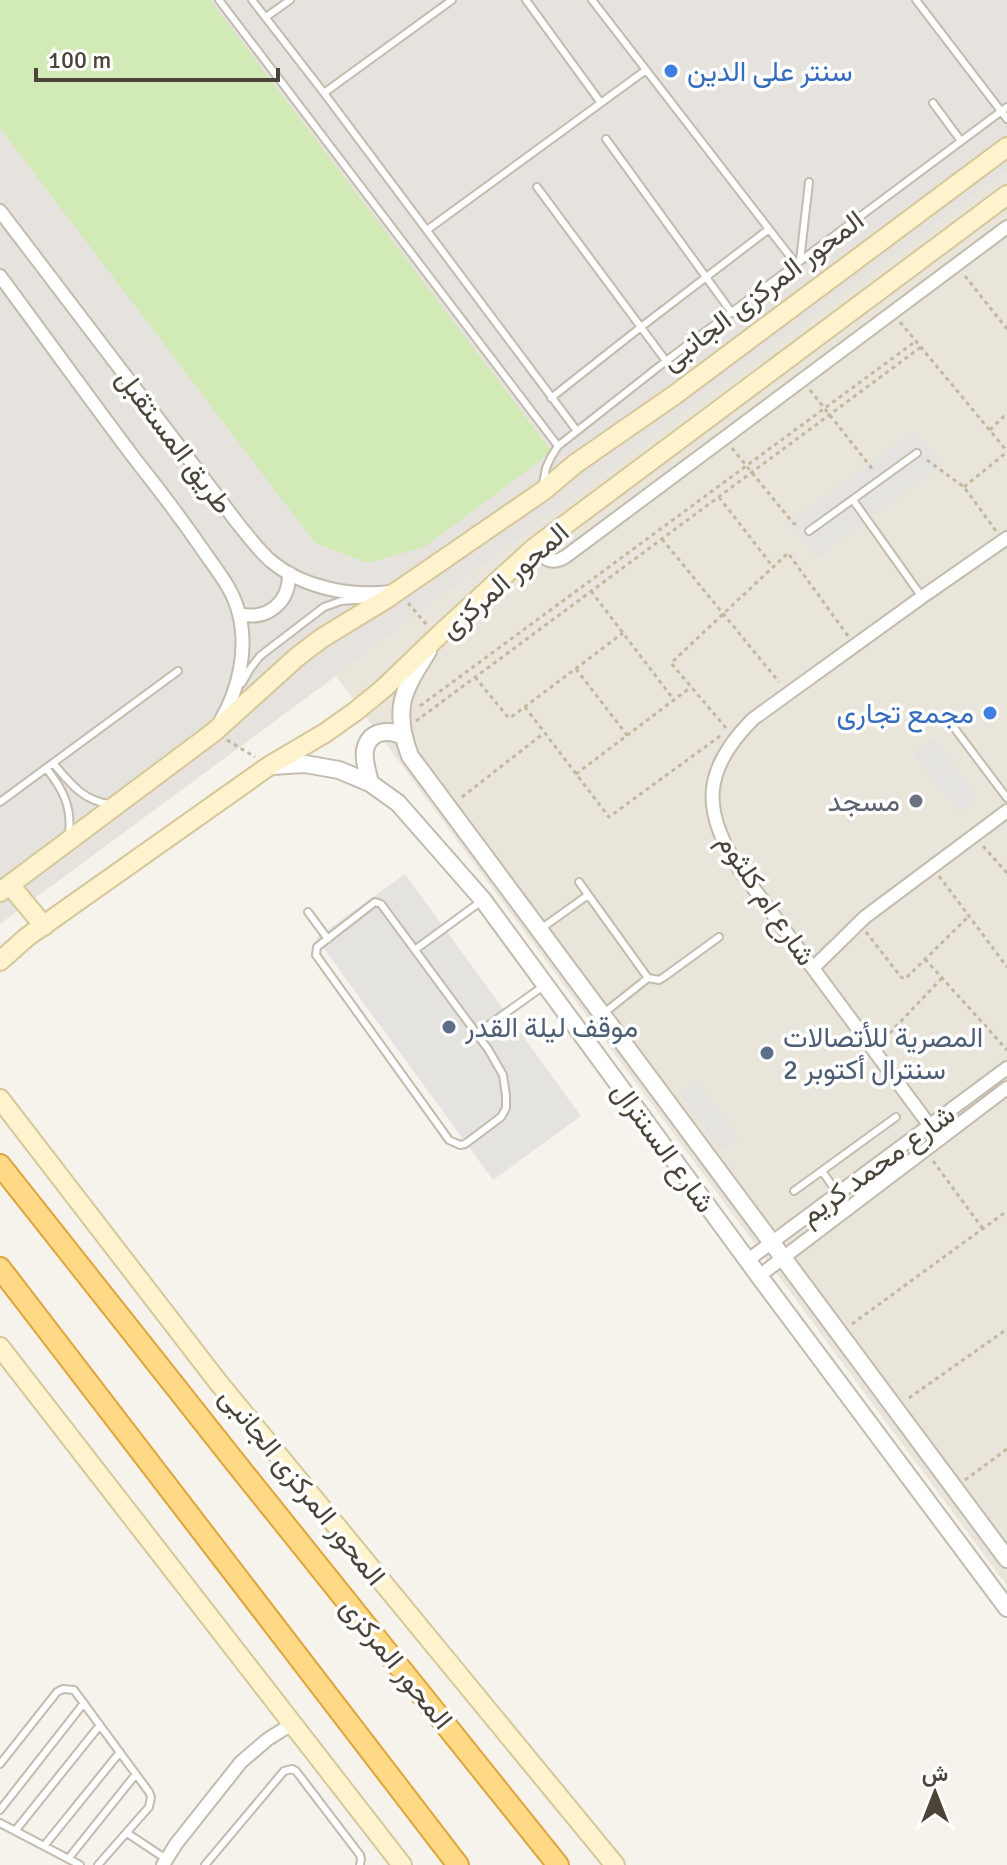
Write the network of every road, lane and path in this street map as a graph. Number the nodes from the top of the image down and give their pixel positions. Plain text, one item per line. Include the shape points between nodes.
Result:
1 (219, 0) edge
2 (252, 0) edge
3 (290, 0) edge
4 (452, 0) edge
5 (526, 0) edge
6 (592, 0) edge
7 (916, 0) edge
8 (266, 17) junction
9 (646, 70) junction
10 (324, 93) junction
11 (601, 103) junction
12 (933, 103) dead end
13 (1004, 110) edge
14 (1007, 119) edge
15 (606, 139) dead end
16 (961, 141) junction
17 (1007, 147) edge
18 (809, 182) dead end
19 (537, 187) dead end
20 (1007, 195) edge
21 (0, 211) edge
22 (1007, 227) edge
23 (769, 229) junction
24 (427, 230) junction
25 (798, 262) junction
26 (956, 265) junction
27 (0, 276) edge
28 (706, 277) junction
29 (732, 313) junction
30 (893, 313) junction
31 (641, 327) junction
32 (1007, 329) edge
33 (916, 341) junction
34 (921, 347) junction
35 (666, 361) junction
36 (802, 381) junction
37 (551, 398) junction
38 (826, 408) junction
39 (1007, 413) edge
40 (831, 414) junction
41 (989, 430) junction
42 (577, 431) junction
43 (724, 438) junction
44 (558, 446) junction
45 (1007, 452) edge
46 (917, 453) joint
47 (746, 466) junction
48 (752, 473) junction
49 (881, 480) junction
50 (964, 487) junction
51 (543, 491) junction
52 (719, 497) junction
53 (853, 500) junction
54 (809, 531) joint
55 (662, 539) junction
56 (1005, 539) edge
57 (534, 548) junction
58 (773, 567) junction
59 (289, 573) junction
60 (591, 591) junction
61 (392, 595) junction
62 (922, 597) junction
63 (239, 614) junction
64 (723, 614) junction
65 (623, 633) junction
66 (437, 637) junction
67 (855, 646) junction
68 (576, 669) junction
69 (178, 671) dead end
70 (475, 677) junction
71 (691, 687) junction
72 (788, 694) junction
73 (674, 700) junction
74 (525, 707) junction
75 (952, 725) dead end
76 (402, 729) junction
77 (214, 732) junction
78 (544, 733) junction
79 (627, 735) junction
80 (53, 763) junction
81 (269, 766) junction
82 (46, 768) junction
83 (576, 774) junction
84 (370, 783) junction
85 (1007, 798) edge
86 (0, 802) edge
87 (118, 804) junction
88 (448, 808) junction
89 (1007, 811) edge
90 (974, 836) junction
91 (67, 843) junction
92 (932, 867) junction
93 (1007, 873) edge
94 (579, 882) dead end
95 (5, 889) edge
96 (588, 895) junction
97 (483, 900) junction
98 (308, 912) dead end
99 (969, 916) junction
100 (859, 923) junction
101 (44, 926) junction
102 (539, 930) junction
103 (719, 937) dead end
104 (328, 939) junction
105 (416, 949) junction
106 (925, 959) junction
107 (0, 961) edge
108 (1007, 967) edge
109 (813, 968) junction
110 (648, 978) junction
111 (942, 978) junction
112 (545, 985) junction
113 (602, 1014) junction
114 (476, 1034) junction
115 (873, 1049) junction
116 (1007, 1050) edge
117 (1007, 1068) edge
118 (1007, 1088) edge
119 (0, 1099) edge
120 (896, 1117) dead end
121 (0, 1121) edge
122 (19, 1124) junction
123 (930, 1126) junction
124 (925, 1150) junction
125 (0, 1165) edge
126 (822, 1171) junction
127 (794, 1191) dead end
128 (838, 1194) junction
129 (1007, 1211) edge
130 (983, 1229) junction
131 (772, 1242) junction
132 (783, 1257) junction
133 (748, 1260) junction
134 (0, 1268) edge
135 (759, 1276) junction
136 (1007, 1329) edge
137 (839, 1333) junction
138 (0, 1347) edge
139 (895, 1408) junction
140 (1007, 1449) edge
141 (954, 1488) junction
142 (1007, 1559) edge
143 (1007, 1608) edge
144 (84, 1703) junction
145 (292, 1724) junction
146 (100, 1725) junction
147 (120, 1752) junction
148 (0, 1764) edge
149 (136, 1774) junction
150 (0, 1810) edge
151 (0, 1823) edge
152 (15, 1831) junction
153 (127, 1833) junction
154 (44, 1846) junction
155 (68, 1859) junction
156 (165, 1862) edge
157 (80, 1865) edge
158 (98, 1865) edge
159 (205, 1865) edge
160 (360, 1865) edge
161 (402, 1865) edge
162 (458, 1865) edge
163 (558, 1865) edge
164 (615, 1865) edge

1 - 44 lane
2 - 8 lane
3 - 8 lane
4 - 10 lane
5 - 11 lane
6 - 9 lane
7 - 13 lane
8 - 10 lane
9 - 11 lane
9 - 23 lane
10 - 24 lane
11 - 24 lane
12 - 16 lane
13 - 14 lane
13 - 16 lane, المحور المركزى الجانبى
15 - 28 lane
16 - 25 lane, المحور المركزى الجانبى
17 - 51 main road, المحور المركزى
18 - 25 lane
19 - 31 lane
20 - 57 main road, المحور المركزى
21 - 59 street, طريق المستقبل via 239,525
22 - 26 street
23 - 25 lane
23 - 28 lane
24 - 37 lane
25 - 29 lane, المحور المركزى الجانبى
26 - 30 street
26 - 32 path
27 - 63 street, طريق المستقبل via 187,526 227,584
28 - 29 lane
28 - 31 lane
29 - 35 lane, المحور المركزى الجانبى
30 - 33 path
30 - 36 street
31 - 35 lane
31 - 37 lane
33 - 34 path
33 - 38 path
34 - 40 path
34 - 41 path
35 - 42 lane, المحور المركزى الجانبى
36 - 38 path
36 - 43 street
37 - 42 lane
38 - 40 path
38 - 47 path
39 - 41 path
40 - 48 path
40 - 49 path
41 - 45 path
42 - 44 lane, المحور المركزى الجانبى
43 - 47 path
43 - 57 street via 559,561 544,560
44 - 51 lane via 546,468
45 - 50 path
46 - 49 lane
46 - 50 path
47 - 48 path
47 - 76 path
48 - 52 path
48 - 54 path via 793,523
49 - 53 lane
50 - 56 path
51 - 61 main road, المحور المركزى
52 - 55 path
52 - 58 path
53 - 54 lane
53 - 62 lane
55 - 60 path
55 - 64 path
56 - 62 street, شارع ام كلثوم
57 - 66 main road, المحور المركزى
58 - 64 path
58 - 67 path via 789,553
59 - 61 street, طريق المستقبل via 316,585
59 - 63 street via 288,590 279,605 265,614
60 - 65 path
60 - 70 path
61 - 66 path
61 - 77 main road, المحور المركزى via 297,657
62 - 67 street, شارع ام كلثوم
63 - 77 street, طريق المستقبل via 241,666
64 - 71 path via 671,663
64 - 72 path
65 - 68 path
65 - 73 path
66 - 76 street via 407,684
66 - 81 main road, المحور المركزى via 356,711
67 - 72 street, شارع ام كلثوم
68 - 74 path
68 - 79 path
69 - 80 lane
70 - 74 path via 507,716
70 - 76 path
71 - 73 path
71 - 83 path via 728,730 609,817
72 - 109 street, شارع ام كلثوم via 753,719 720,762 714,818 724,846
73 - 79 path
74 - 78 path
75 - 85 lane
76 - 84 street via 368,742
76 - 88 street, شارع السنترال via 410,756
77 - 81 path
77 - 87 main road, المحور المركزى
78 - 83 path
78 - 88 path
79 - 83 path
80 - 82 lane
80 - 87 lane via 86,797
81 - 84 street, شارع السنترال via 322,766
81 - 101 main road, المحور المركزى
82 - 86 lane
82 - 91 lane via 68,807
84 - 97 street, شارع السنترال via 398,803
87 - 91 main road, المحور المركزى
88 - 102 street, شارع السنترال
89 - 90 street
90 - 92 street
90 - 93 path
91 - 95 main road, المحور المركزى
92 - 99 path
92 - 100 street
94 - 96 lane
95 - 101 main road
96 - 102 lane
96 - 110 lane
97 - 105 lane
97 - 112 street, شارع السنترال
98 - 104 lane
99 - 106 path
99 - 108 path
100 - 106 path via 903,978
100 - 109 street
101 - 107 main road, المحور المركزى
102 - 113 street, شارع السنترال
103 - 110 lane via 659,980
104 - 105 lane via 378,902
104 - 114 lane via 316,955 449,1140 460,1145 506,1108 503,1075
105 - 114 lane
106 - 111 path
109 - 115 street, شارع ام كلثوم
110 - 113 lane
111 - 115 path
111 - 116 path
112 - 114 lane
112 - 133 street, شارع السنترال
113 - 131 street, شارع السنترال
115 - 123 street, شارع ام كلثوم
117 - 123 street, شارع محمد كريم
118 - 124 street, شارع محمد كريم
119 - 122 main road, المحور المركزى الجانبى
120 - 126 lane
121 - 122 main road
122 - 164 main road, المحور المركزى الجانبى via 218,1382
123 - 128 street, شارع محمد كريم
124 - 130 path
124 - 132 street, شارع محمد كريم
125 - 163 highway, المحور المركزى
126 - 127 lane
126 - 128 lane
128 - 131 street, شارع محمد كريم
129 - 130 path
130 - 137 path
131 - 132 street, شارع السنترال
131 - 133 street, شارع محمد كريم
132 - 135 street, شارع محمد كريم
132 - 137 street, شارع السنترال
133 - 135 street, شارع السنترال
134 - 162 highway
135 - 143 street, شارع السنترال
136 - 139 path
137 - 139 street, شارع السنترال
138 - 145 main road
139 - 141 street, شارع السنترال
140 - 141 path
141 - 142 street, شارع السنترال
144 - 146 lane
144 - 148 lane via 74,1690 57,1692
144 - 150 lane
145 - 156 street via 241,1762
145 - 161 main road
146 - 147 lane
146 - 152 lane
147 - 149 lane
147 - 154 lane
149 - 153 lane via 151,1802
149 - 155 lane
151 - 152 lane
152 - 154 lane
153 - 156 lane
153 - 158 lane
154 - 155 lane
155 - 157 lane
159 - 160 lane via 284,1771 292,1769 360,1855

